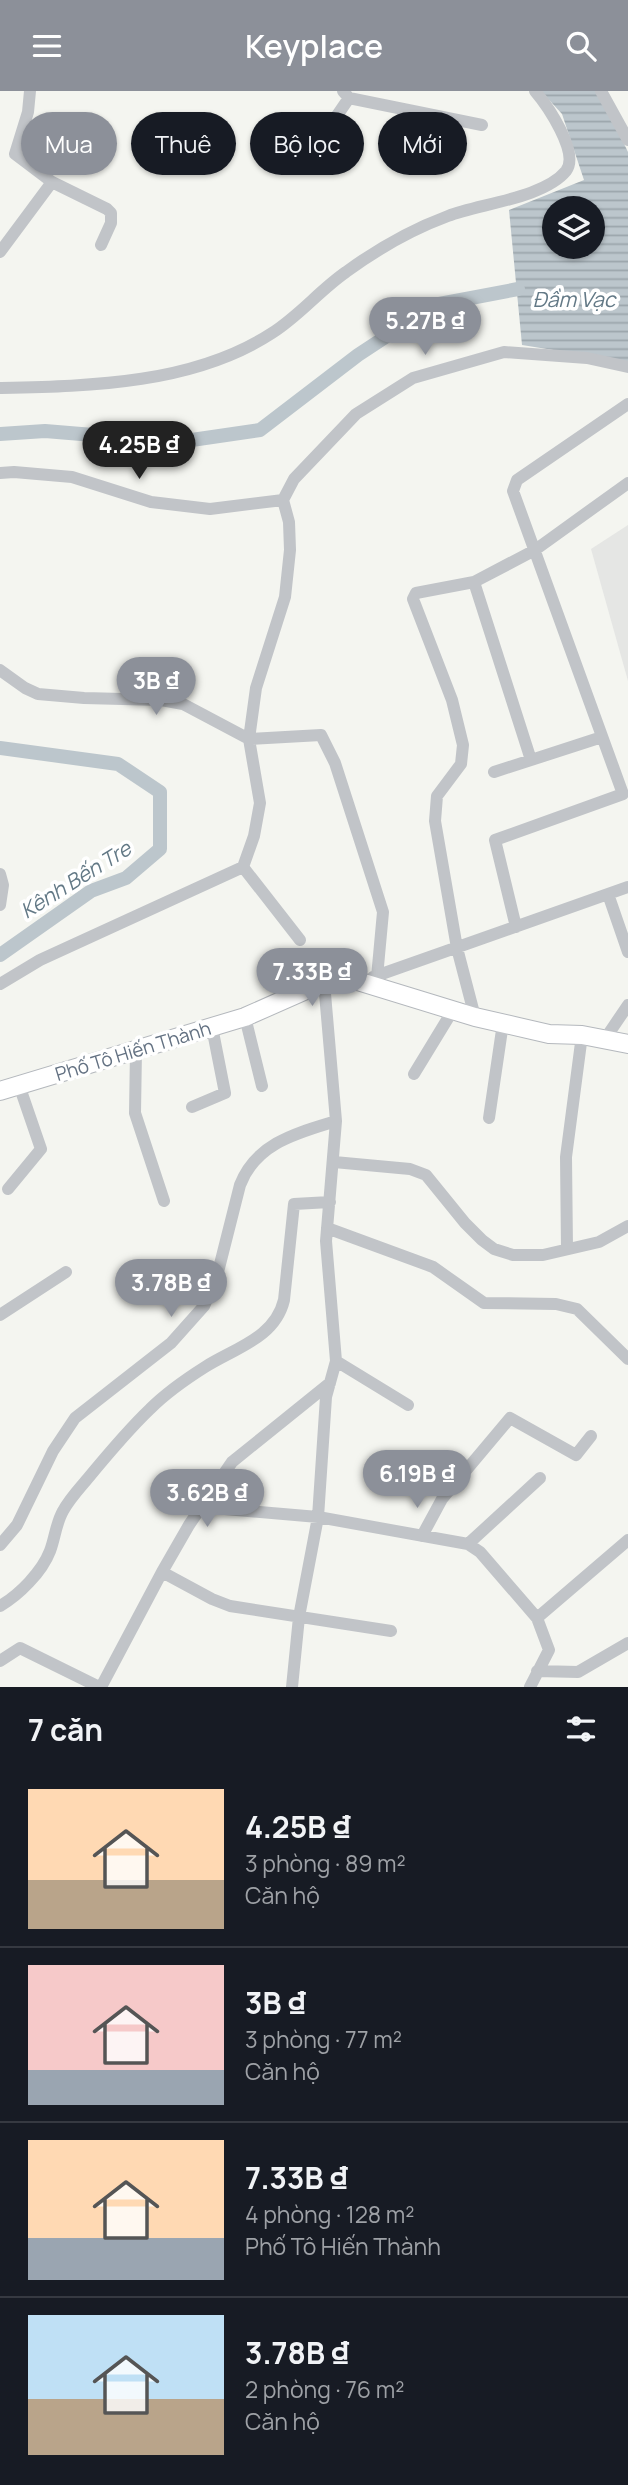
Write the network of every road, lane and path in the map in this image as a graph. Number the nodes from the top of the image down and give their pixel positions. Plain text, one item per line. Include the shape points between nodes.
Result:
1 (30, 91) edge
2 (535, 91) edge
3 (601, 91) edge
4 (346, 95) edge
5 (336, 112) edge
6 (482, 125) dead end
7 (628, 141) edge
8 (52, 182) junction
9 (101, 245) dead end
10 (0, 251) edge
11 (628, 367) edge
12 (0, 389) edge
13 (628, 404) edge
14 (0, 473) edge
15 (628, 483) edge
16 (283, 500) junction
17 (535, 550) junction
18 (474, 582) junction
19 (0, 670) edge
20 (602, 737) junction
21 (249, 739) junction
22 (531, 760) junction
23 (494, 772) dead end
24 (243, 867) junction
25 (0, 874) edge
26 (628, 887) edge
27 (608, 894) junction
28 (0, 905) edge
29 (516, 927) junction
30 (300, 940) dead end
31 (457, 948) junction
32 (628, 952) edge
33 (377, 977) junction
34 (351, 979) junction
35 (324, 982) junction
36 (0, 984) edge
37 (628, 1005) edge
38 (453, 1010) junction
39 (245, 1017) junction
40 (475, 1017) junction
41 (503, 1023) junction
42 (212, 1027) junction
43 (582, 1035) junction
44 (605, 1039) junction
45 (628, 1044) edge
46 (136, 1050) junction
47 (414, 1074) dead end
48 (19, 1085) junction
49 (262, 1086) dead end
50 (0, 1091) edge
51 (192, 1107) dead end
52 (489, 1118) dead end
53 (336, 1121) junction
54 (334, 1162) junction
55 (8, 1189) dead end
56 (164, 1201) dead end
57 (330, 1202) junction
58 (628, 1226) edge
59 (327, 1228) junction
60 (567, 1249) junction
61 (66, 1272) dead end
62 (0, 1315) edge
63 (628, 1359) edge
64 (336, 1361) junction
65 (330, 1383) junction
66 (408, 1405) dead end
67 (591, 1436) dead end
68 (540, 1478) dead end
69 (202, 1507) junction
70 (318, 1517) junction
71 (422, 1536) junction
72 (628, 1541) edge
73 (468, 1544) junction
74 (0, 1545) edge
75 (162, 1572) junction
76 (0, 1606) edge
77 (299, 1617) junction
78 (537, 1618) junction
79 (391, 1631) dead end
80 (628, 1643) edge
81 (0, 1661) edge
82 (537, 1671) junction
83 (100, 1687) edge
84 (292, 1687) edge
85 (530, 1687) edge

1 - 8 street via 15,154
2 - 12 street via 566,142 570,158 567,170 549,184 510,200 448,215 396,240 345,272 272,333 210,364 129,381
3 - 7 street
4 - 5 street
4 - 6 street
8 - 9 street via 111,213
8 - 10 street
11 - 16 street via 587,358 504,352 413,378 356,414 294,478
13 - 17 street via 513,486
14 - 16 street via 72,477 151,502 211,509
15 - 17 street
16 - 21 street via 290,550 285,597 256,688
17 - 18 street
17 - 20 street
18 - 22 street
18 - 31 street via 416,593 413,599 452,700 463,745 461,764 437,796 435,807
19 - 21 street via 38,694 183,704
20 - 22 street
20 - 29 street via 623,794 495,840
21 - 24 street via 260,803
21 - 33 street via 321,736 335,763 383,912
22 - 23 street
24 - 30 street
24 - 36 street via 40,960
25 - 28 street
26 - 27 street
27 - 29 street
27 - 32 street
29 - 31 street
31 - 33 street
31 - 40 street
33 - 34 street
34 - 35 street, Phố Tô Hiến Thành
34 - 38 street, Phố Tô Hiến Thành
35 - 39 street, Phố Tô Hiến Thành
35 - 53 street
37 - 44 street
38 - 40 street, Phố Tô Hiến Thành
38 - 47 street
39 - 42 street, Phố Tô Hiến Thành
39 - 49 street
40 - 41 street, Phố Tô Hiến Thành
41 - 43 street, Phố Tô Hiến Thành via 549,1034
41 - 52 street
42 - 46 street, Phố Tô Hiến Thành
42 - 51 street via 225,1093
43 - 44 street, Phố Tô Hiến Thành
43 - 60 street via 566,1157
44 - 45 street, Phố Tô Hiến Thành
46 - 48 street, Phố Tô Hiến Thành
46 - 56 street via 135,1113
48 - 50 street, Phố Tô Hiến Thành
48 - 55 street via 41,1149
53 - 54 street
53 - 74 street via 290,1135 256,1157 240,1185 217,1276 204,1306 171,1343 75,1418 53,1451 17,1525
54 - 57 street
54 - 60 street via 411,1169 426,1175 465,1223 494,1249 513,1255
57 - 59 street
57 - 76 street via 294,1204 284,1300 274,1322 260,1337 206,1366 150,1408 68,1503 38,1572
58 - 60 street via 599,1242
59 - 63 street via 433,1267 484,1303 556,1304 577,1309
59 - 64 street
61 - 62 street
64 - 65 street
64 - 66 street
65 - 69 street via 232,1462
65 - 70 street
67 - 71 street via 576,1455 510,1418 442,1499
68 - 73 street
69 - 70 street
69 - 75 street
70 - 71 street
70 - 77 street
71 - 73 street
72 - 78 street
73 - 78 street
75 - 77 street via 230,1606
75 - 83 street
77 - 79 street
77 - 84 street
78 - 82 street via 549,1650
80 - 82 street via 578,1672
81 - 83 street via 20,1648
82 - 85 street

